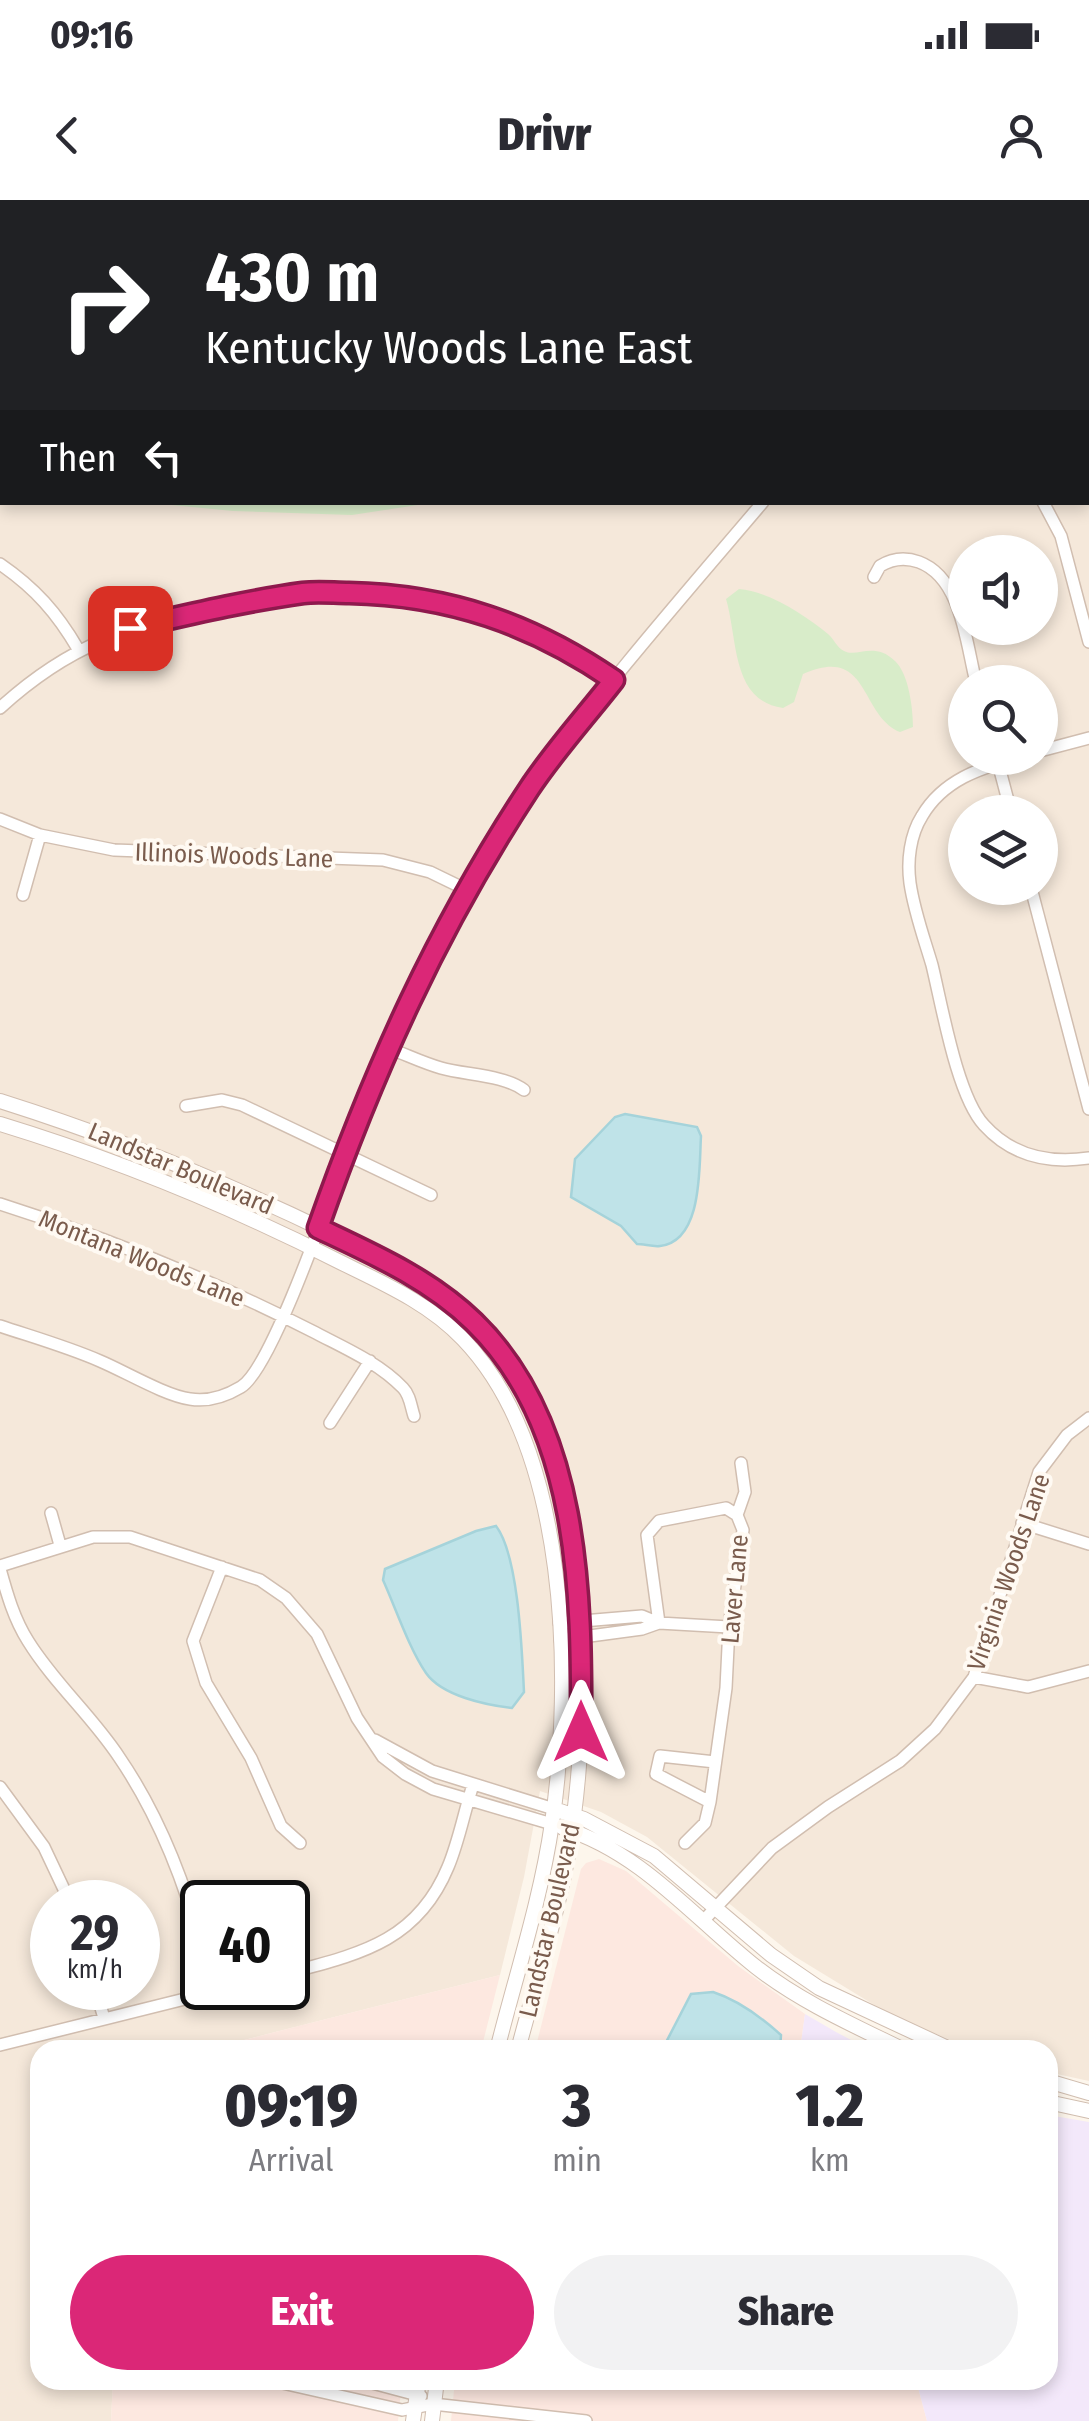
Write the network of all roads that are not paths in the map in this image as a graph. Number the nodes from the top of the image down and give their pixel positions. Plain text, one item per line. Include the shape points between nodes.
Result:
1 (760, 505) edge
2 (1044, 505) edge
3 (0, 564) edge
4 (874, 578) dead end
5 (1089, 642) edge
6 (78, 649) junction
7 (972, 665) edge
8 (614, 680) junction
9 (0, 708) edge
10 (1089, 738) edge
11 (1058, 746) edge
12 (968, 775) edge
13 (0, 820) edge
14 (40, 835) junction
15 (467, 890) junction
16 (22, 894) dead end
17 (1035, 905) edge
18 (388, 1048) junction
19 (524, 1090) dead end
20 (0, 1102) edge
21 (186, 1106) dead end
22 (1089, 1109) edge
23 (0, 1124) edge
24 (344, 1155) junction
25 (1089, 1158) edge
26 (431, 1195) dead end
27 (0, 1204) edge
28 (318, 1228) junction
29 (311, 1247) junction
30 (283, 1316) junction
31 (0, 1326) edge
32 (370, 1361) junction
33 (414, 1416) dead end
34 (1089, 1418) edge
35 (330, 1423) dead end
36 (741, 1464) dead end
37 (51, 1514) dead end
38 (737, 1515) junction
39 (1022, 1523) junction
40 (1089, 1544) edge
41 (60, 1546) junction
42 (222, 1567) junction
43 (0, 1568) edge
44 (580, 1622) junction
45 (659, 1623) junction
46 (559, 1624) junction
47 (729, 1628) junction
48 (560, 1640) junction
49 (581, 1640) junction
50 (1089, 1671) edge
51 (974, 1676) junction
52 (714, 1762) junction
53 (0, 1787) edge
54 (471, 1791) junction
55 (710, 1802) junction
56 (553, 1817) junction
57 (573, 1823) junction
58 (300, 1843) dead end
59 (685, 1843) dead end
60 (60, 1880) edge
61 (181, 1880) edge
62 (715, 1909) junction
63 (703, 1921) junction
64 (310, 1966) edge
65 (180, 1998) edge
66 (102, 2010) edge
67 (104, 2018) junction
68 (500, 2040) edge
69 (521, 2040) edge
70 (883, 2040) edge
71 (931, 2040) edge
72 (0, 2044) edge
73 (1058, 2085) edge
74 (1089, 2093) edge
75 (1058, 2104) edge
76 (1089, 2112) edge
77 (340, 2390) edge
78 (417, 2390) edge
79 (421, 2390) edge
80 (435, 2390) edge
81 (433, 2404) junction
82 (413, 2415) edge
83 (432, 2421) edge
84 (586, 2421) edge

1 - 8 street
2 - 5 street via 1061,536
3 - 6 street via 30,584
4 - 7 street via 880,566 902,558 943,578
6 - 8 street via 130,628 306,592 386,594 515,624
6 - 9 street
8 - 15 street via 532,786
10 - 11 street
12 - 25 street via 924,812 912,840 910,882 962,1080 975,1114 1019,1152
13 - 14 street, Illinois Woods Lane
14 - 15 street, Illinois Woods Lane via 114,850 384,860
14 - 16 street
15 - 18 street
17 - 22 street
18 - 19 street via 482,1078 511,1080
18 - 24 street
20 - 28 street, Landstar Boulevard via 156,1155
21 - 24 street via 222,1100 242,1105
23 - 29 street, Landstar Boulevard via 149,1175
24 - 26 street
24 - 28 street
27 - 30 street, Montana Woods Lane via 75,1228
28 - 29 street
28 - 44 street, Landstar Boulevard via 430,1286 514,1368 556,1466
29 - 30 street
29 - 46 street, Landstar Boulevard via 416,1300 462,1338 495,1378 536,1472
30 - 31 street via 245,1386 219,1398 190,1399
30 - 32 street, Montana Woods Lane
32 - 33 street, Montana Woods Lane via 406,1391
32 - 35 street
34 - 39 street, Virginia Woods Lane via 1039,1472
36 - 38 street via 745,1492
37 - 41 street
38 - 45 street, Laver Lane via 726,1508 659,1521 647,1535
38 - 47 street, Laver Lane via 743,1530
39 - 40 street
39 - 51 street, Virginia Woods Lane
41 - 42 street via 130,1537
41 - 43 street
42 - 54 street via 286,1598 317,1634 383,1756 433,1789
42 - 58 street via 193,1641 206,1683 282,1826
43 - 61 street via 28,1641 118,1756
44 - 45 street via 642,1616
44 - 46 street
44 - 49 street, Landstar Boulevard
45 - 47 street
45 - 49 street
46 - 48 street, Landstar Boulevard
47 - 52 street, Laver Lane
48 - 49 street
48 - 56 street, Landstar Boulevard
49 - 57 street, Landstar Boulevard
50 - 51 street via 1028,1686
51 - 62 street, Virginia Woods Lane via 935,1729 900,1761 772,1848
52 - 55 street, Laver Lane
52 - 55 street via 660,1756 656,1774
53 - 60 street
54 - 56 street
54 - 64 street via 448,1868 419,1918 381,1945
55 - 59 street, Laver Lane via 704,1823
56 - 57 street
56 - 68 street, Landstar Boulevard
57 - 62 street via 654,1856
57 - 63 street
57 - 69 street, Landstar Boulevard
62 - 63 street, Virginia Woods Lane
62 - 71 street via 819,1988
63 - 70 street via 811,2005
65 - 67 street
66 - 67 street
67 - 72 street
73 - 74 street
75 - 76 street
77 - 82 street
78 - 82 street
79 - 81 street
80 - 81 street
81 - 82 street
81 - 83 street
81 - 84 street

